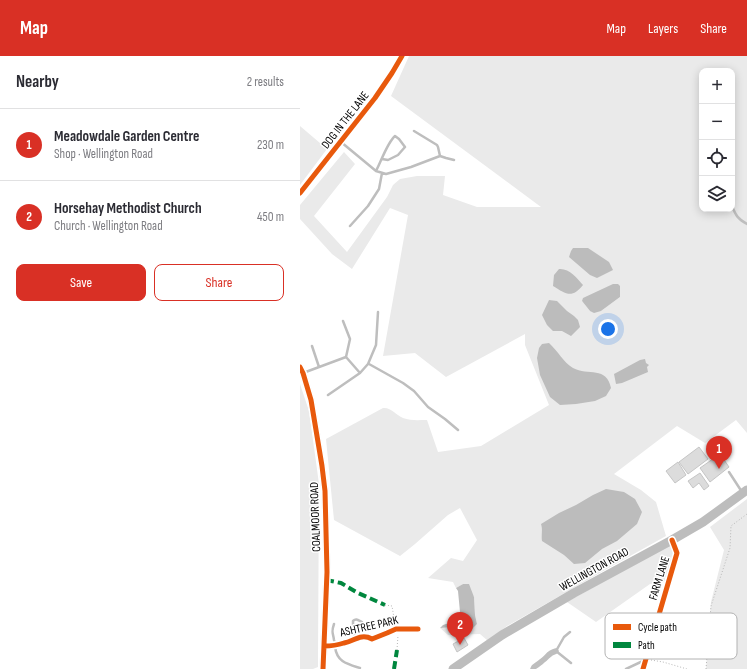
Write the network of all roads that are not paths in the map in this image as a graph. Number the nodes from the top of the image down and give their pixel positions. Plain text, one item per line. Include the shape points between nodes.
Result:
1 (402, 56) edge
2 (414, 131) dead end
3 (340, 141) junction
4 (440, 156) junction
5 (382, 159) junction
6 (454, 160) dead end
7 (376, 171) junction
8 (382, 173) junction
9 (300, 193) edge
10 (734, 212) edge
11 (747, 224) edge
12 (350, 226) dead end
13 (378, 312) dead end
14 (343, 321) dead end
15 (312, 346) dead end
16 (346, 357) junction
17 (369, 364) junction
18 (318, 367) junction
19 (302, 370) edge
20 (360, 373) junction
21 (328, 395) dead end
22 (458, 430) dead end
23 (729, 472) dead end
24 (745, 491) edge
25 (672, 540) junction
26 (660, 613) edge
27 (362, 622) dead end
28 (334, 624) dead end
29 (418, 629) dead end
30 (570, 632) dead end
31 (355, 639) junction
32 (334, 645) junction
33 (324, 646) junction
34 (556, 651) junction
35 (646, 660) joint
36 (571, 663) dead end
37 (360, 668) dead end
38 (323, 669) edge
39 (452, 669) edge
40 (533, 669) edge
41 (626, 669) edge
42 (643, 669) edge

1 - 3 street, DOG IN THE LANE via 374,98
2 - 4 lane via 437,145
3 - 7 lane
3 - 9 street, DOG IN THE LANE
4 - 6 lane
4 - 8 lane via 411,167
5 - 5 lane via 392,138 395,136 405,147 398,155 388,160
5 - 7 lane
7 - 8 lane
8 - 12 lane via 379,189
10 - 11 lane
13 - 17 lane via 376,345
14 - 16 lane via 350,339
15 - 18 lane
16 - 18 lane
16 - 20 lane
17 - 20 lane
17 - 22 lane via 414,391 428,407
18 - 19 lane
19 - 33 street, COALMOOR ROAD via 311,400 325,491 327,572
20 - 21 lane
23 - 24 lane
24 - 25 main road, WELLINGTON ROAD via 703,522
25 - 26 street, FARM LANE via 677,553
25 - 39 main road, WELLINGTON ROAD via 508,631
27 - 31 lane via 358,619 353,621
28 - 32 lane
29 - 31 street, ASHTREE PARK via 396,629 372,639 362,636
30 - 34 lane
31 - 32 street, ASHTREE PARK
32 - 33 street, ASHTREE PARK
32 - 37 lane via 344,663
33 - 38 street, COALMOOR ROAD
34 - 36 lane
34 - 40 street via 547,655
35 - 41 lane
35 - 42 street, FARM LANE

